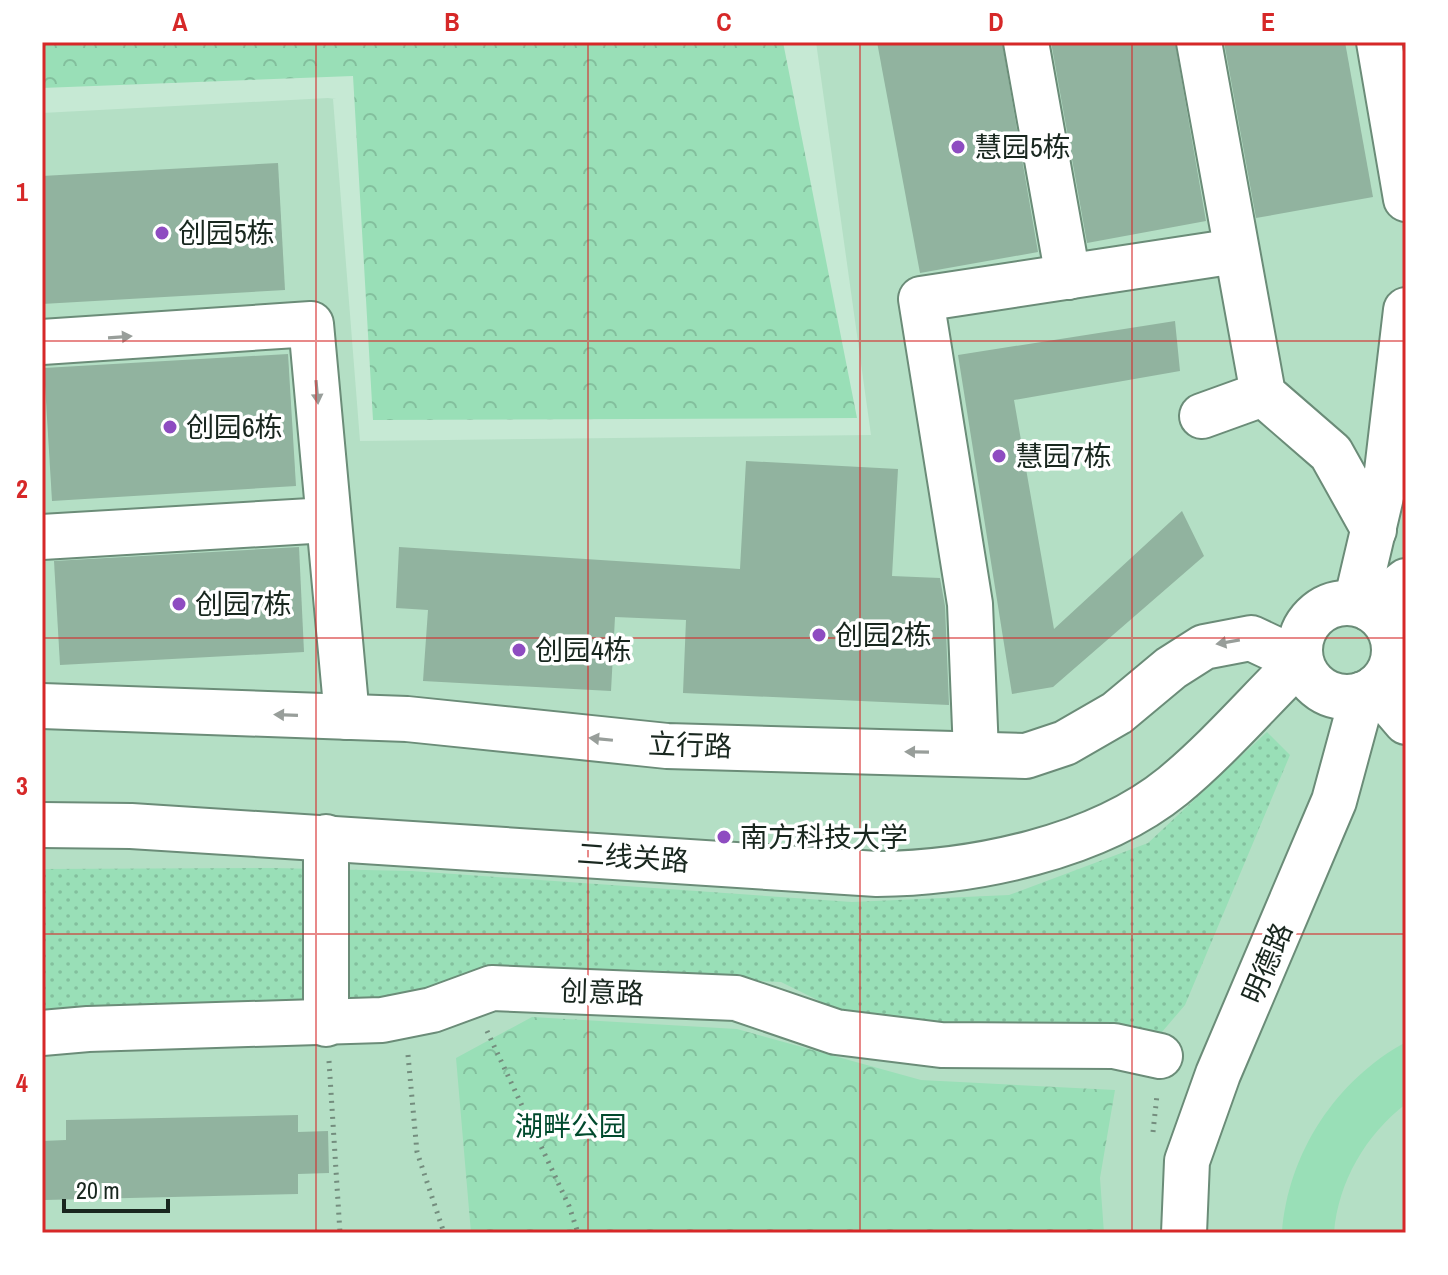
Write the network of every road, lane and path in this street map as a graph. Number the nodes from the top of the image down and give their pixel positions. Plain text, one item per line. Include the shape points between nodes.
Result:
1 (1026, 42) edge
2 (1199, 42) edge
3 (1379, 42) edge
4 (1406, 199) edge
5 (1236, 251) junction
6 (1068, 277) junction
7 (1406, 310) edge
8 (42, 342) edge
9 (1263, 394) junction
10 (1202, 416) dead end
11 (328, 520) junction
12 (1374, 530) junction
13 (42, 537) edge
14 (1406, 581) edge
15 (1363, 606) junction
16 (1300, 661) junction
17 (1370, 691) junction
18 (42, 706) edge
19 (347, 717) junction
20 (1406, 722) edge
21 (976, 753) junction
22 (42, 825) edge
23 (326, 837) junction
24 (463, 998) junction
25 (382, 1020) junction
26 (326, 1024) junction
27 (42, 1033) edge
28 (1160, 1056) dead end
29 (340, 1233) edge
30 (444, 1233) edge
31 (578, 1233) edge
32 (1184, 1233) edge

1 - 6 street
2 - 5 street
3 - 4 street
5 - 6 street
5 - 9 street
6 - 21 street via 921,299 970,604
7 - 12 street via 1387,471
8 -> 11 street via 311,324
9 - 10 street
9 - 12 street via 1331,453
11 - 13 street
11 - 19 street
12 - 15 street
14 - 15 street
15 - 16 street via 1327,606 1314,615 1300,641
15 - 17 street via 1382,618 1394,646 1387,676
16 - 17 street via 1322,691 1349,697
16 -> 21 street, 立行路 via 1251,638 1204,647 1117,713 1065,743 1026,756
16 - 23 street, 二线关路 via 1154,799 1077,837 981,864 877,874
17 - 20 street
17 - 32 street, 明德路 via 1334,801 1218,1074 1187,1161
19 -> 18 street, 立行路
21 -> 19 street, 立行路 via 667,746
22 - 23 street, 二线关路
23 - 26 street
24 - 25 street, 创意路
24 - 28 street, 创意路 via 492,988 736,998 836,1032 941,1045 1114,1046
24 - 31 path via 482,1018
25 - 26 street, 创意路
25 - 30 path via 409,1056 417,1152
26 - 27 street, 创意路
26 - 29 path

